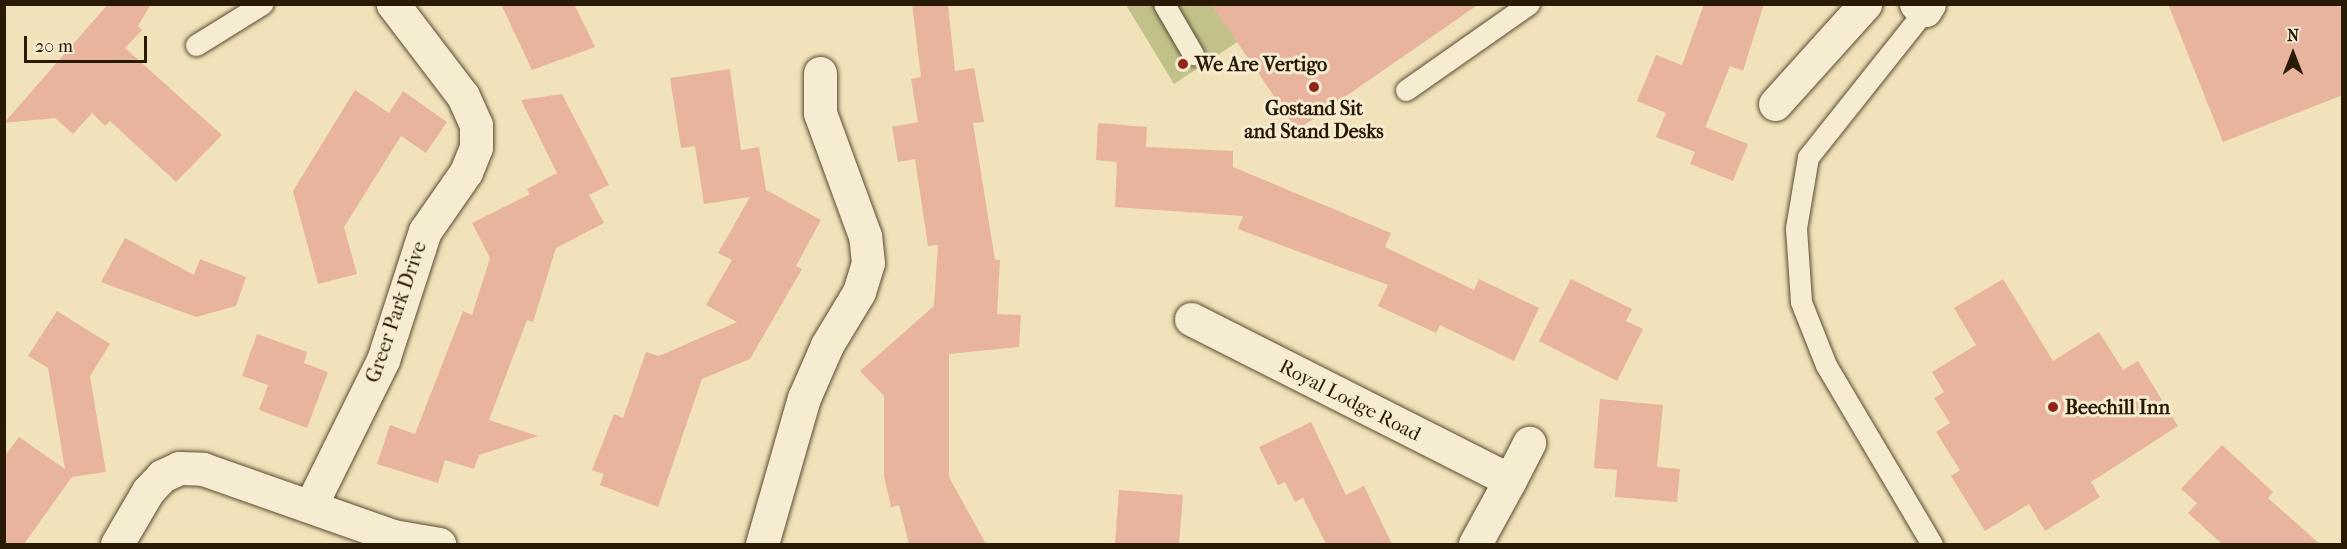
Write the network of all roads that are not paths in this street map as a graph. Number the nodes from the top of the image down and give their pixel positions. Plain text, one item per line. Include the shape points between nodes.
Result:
1 (262, 4) edge
2 (393, 4) edge
3 (1164, 4) edge
4 (1529, 4) edge
5 (1865, 4) edge
6 (1923, 6) edge
7 (196, 45) dead end
8 (1193, 54) dead end
9 (820, 73) dead end
10 (1406, 90) dead end
11 (1775, 104) dead end
12 (1191, 319) dead end
13 (1529, 442) dead end
14 (1509, 480) junction
15 (311, 505) junction
16 (117, 544) edge
17 (440, 544) edge
18 (762, 544) edge
19 (1475, 544) edge
20 (1932, 544) edge

1 - 7 lane
2 - 15 street, Greer Park Drive via 463,96 476,125 476,147 466,172 424,231 383,360
3 - 8 lane
4 - 10 lane
5 - 11 street
6 - 20 lane via 1808,157 1796,228 1801,302 1826,365
9 - 18 street via 820,113 865,236 868,263 859,292 827,345 804,398
12 - 14 street, Royal Lodge Road
13 - 14 street
14 - 19 street
15 - 16 street via 203,469 179,468 162,476 148,491
15 - 17 street via 393,536

